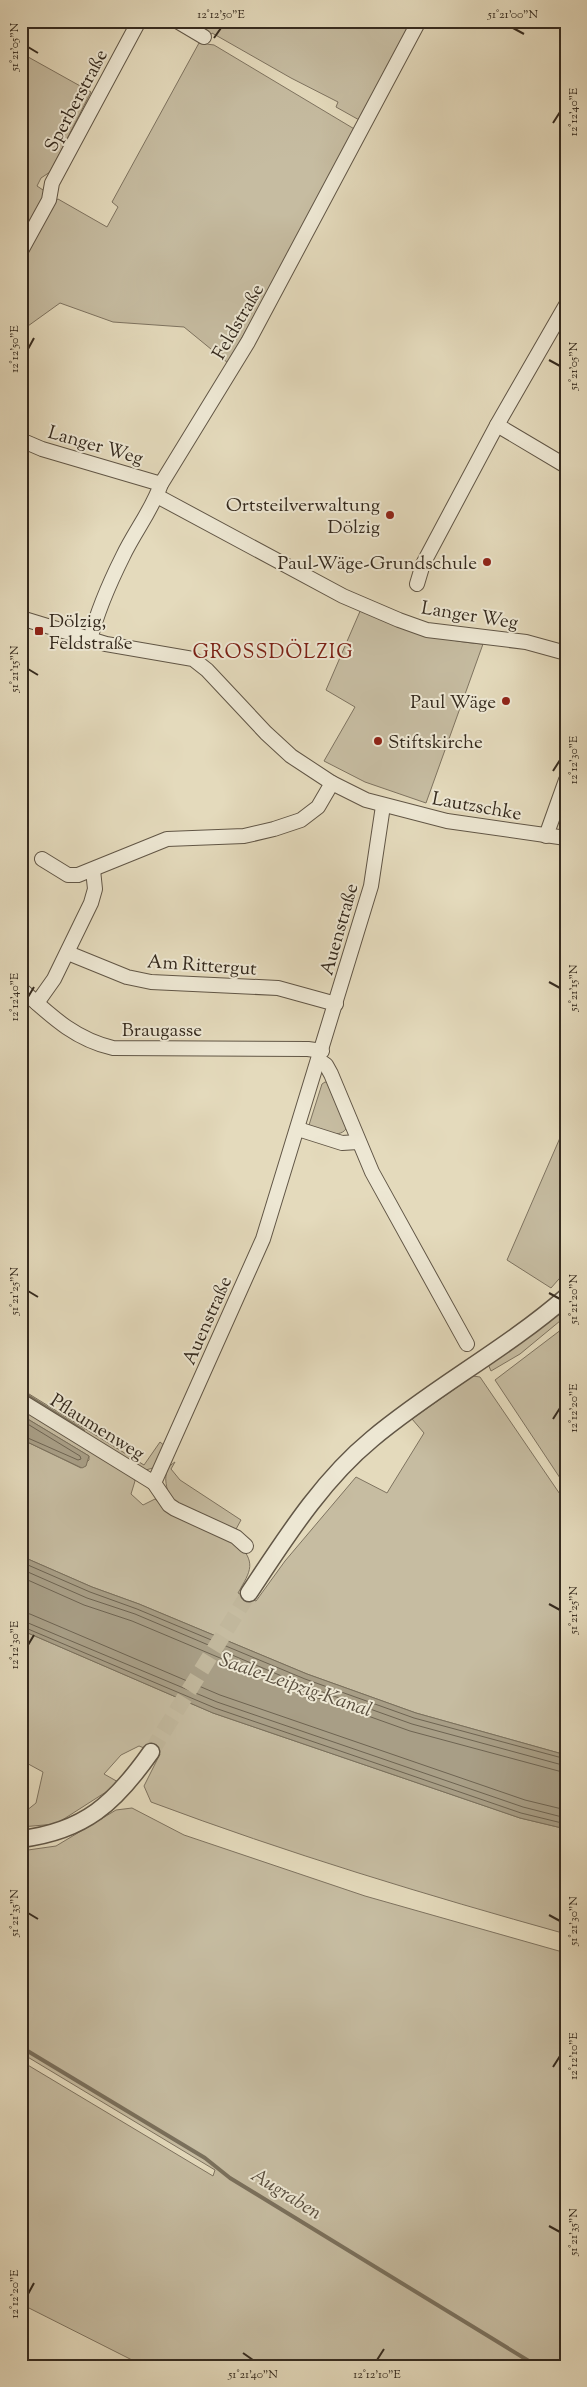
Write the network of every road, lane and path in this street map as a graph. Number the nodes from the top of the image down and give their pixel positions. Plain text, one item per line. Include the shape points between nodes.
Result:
1 (140, 21) edge
2 (177, 21) edge
3 (419, 21) edge
4 (204, 37) dead end
5 (21, 251) edge
6 (566, 305) edge
7 (497, 425) junction
8 (21, 440) edge
9 (566, 466) edge
10 (159, 490) junction
11 (417, 584) dead end
12 (21, 618) edge
13 (90, 640) junction
14 (566, 653) edge
15 (566, 780) edge
16 (332, 783) junction
17 (383, 806) junction
18 (546, 836) junction
19 (566, 838) edge
20 (42, 859) dead end
21 (93, 870) junction
22 (68, 954) junction
23 (21, 989) edge
24 (37, 1003) junction
25 (336, 1004) junction
26 (320, 1056) junction
27 (298, 1129) junction
28 (358, 1142) junction
29 (566, 1297) edge
30 (467, 1344) dead end
31 (21, 1401) edge
32 (154, 1482) junction
33 (246, 1546) dead end
34 (249, 1593) tunnel mouth
35 (151, 1752) tunnel mouth
36 (21, 1839) edge

1 - 5 street, Sperberstraße via 52,183 49,200
2 - 4 street
3 - 10 street, Feldstraße via 248,342
6 - 7 street
7 - 9 street
7 - 11 street via 423,564
8 - 10 street, Langer Weg
10 - 13 street, Feldstraße via 123,556
10 - 14 street, Langer Weg via 343,596 400,620 427,630 526,642
12 - 13 street, Lautzschke
13 - 16 street, Lautzschke via 193,659 279,745
15 - 18 street
16 - 17 street, Lautzschke
16 - 21 street via 318,807 301,820 244,836 167,839
17 - 18 street, Lautzschke via 447,821
17 - 25 street, Auenstraße via 371,886
18 - 19 street, Lautzschke
20 - 21 street via 68,875
21 - 22 street via 95,889 91,903
22 - 24 street
22 - 25 street, Am Rittergut via 127,977 151,982 278,988
23 - 24 street, Braugasse
24 - 26 street, Braugasse via 77,1035 113,1048 308,1049
25 - 26 street, Auenstraße
26 - 27 street, Auenstraße
26 - 28 street via 332,1074
27 - 28 street via 342,1143
27 - 32 street, Auenstraße via 263,1238
28 - 30 street
29 - 34 street via 516,1337 416,1404 371,1439 336,1473 288,1534
31 - 32 street, Pflaumenweg
32 - 33 street via 169,1505 236,1537
35 - 36 street via 119,1794 92,1815 60,1831

